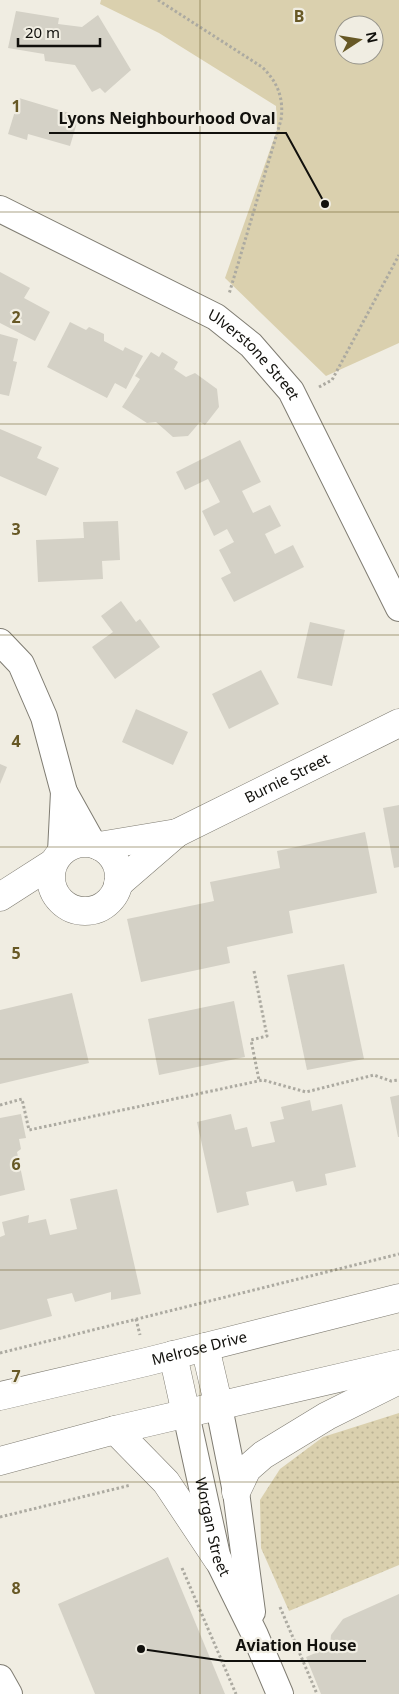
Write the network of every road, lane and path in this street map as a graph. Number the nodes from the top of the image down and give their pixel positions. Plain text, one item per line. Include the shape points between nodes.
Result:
1 (158, 0) edge
2 (0, 209) edge
3 (399, 255) edge
4 (227, 302) dead end
5 (317, 388) dead end
6 (399, 608) edge
7 (0, 642) edge
8 (399, 723) edge
9 (64, 792) junction
10 (176, 833) junction
11 (96, 845) junction
12 (57, 858) junction
13 (118, 884) junction
14 (56, 896) junction
15 (0, 897) edge
16 (0, 905) edge
17 (254, 971) dead end
18 (259, 1080) junction
19 (399, 1080) edge
20 (0, 1105) edge
21 (399, 1254) edge
22 (399, 1298) edge
23 (205, 1347) junction
24 (0, 1353) edge
25 (173, 1355) junction
26 (399, 1364) edge
27 (399, 1380) edge
28 (0, 1396) edge
29 (219, 1406) junction
30 (186, 1414) junction
31 (115, 1430) junction
32 (0, 1461) edge
33 (236, 1492) junction
34 (218, 1560) junction
35 (182, 1568) dead end
36 (255, 1635) junction
37 (0, 1678) edge
38 (9, 1694) edge
39 (236, 1694) edge
40 (280, 1694) edge

1 - 4 path via 262,67 281,95 281,120
2 - 6 street, Ulverstone Street via 216,317 251,345 291,392
3 - 5 path via 332,380
7 - 9 street via 21,664 40,708
8 - 10 main road, Burnie Street
9 - 11 street
9 - 12 street
10 - 11 main road, Burnie Street
10 - 13 main road, Burnie Street
11 - 12 main road via 76,844
11 - 13 main road via 108,852 115,862
12 - 14 main road via 52,885
12 - 15 main road
13 - 14 main road via 106,903 86,911 68,906
14 - 16 main road
17 - 18 path via 268,1036 251,1040
18 - 19 path via 306,1092 374,1074 391,1081
18 - 20 path via 29,1130 22,1099
21 - 24 path
22 - 23 main road, Melrose Drive
23 - 25 main road, Melrose Drive
23 - 29 main road
25 - 28 main road, Melrose Drive
25 - 30 main road
26 - 29 main road
27 - 33 main road via 327,1416 263,1455 247,1469
29 - 30 main road
29 - 33 street, Worgan Street
30 - 31 main road
30 - 34 street, Worgan Street
31 - 32 main road
31 - 34 main road via 166,1482
33 - 36 street, Worgan Street
34 - 36 street, Worgan Street
35 - 39 path
36 - 40 street, Worgan Street
37 - 38 street

